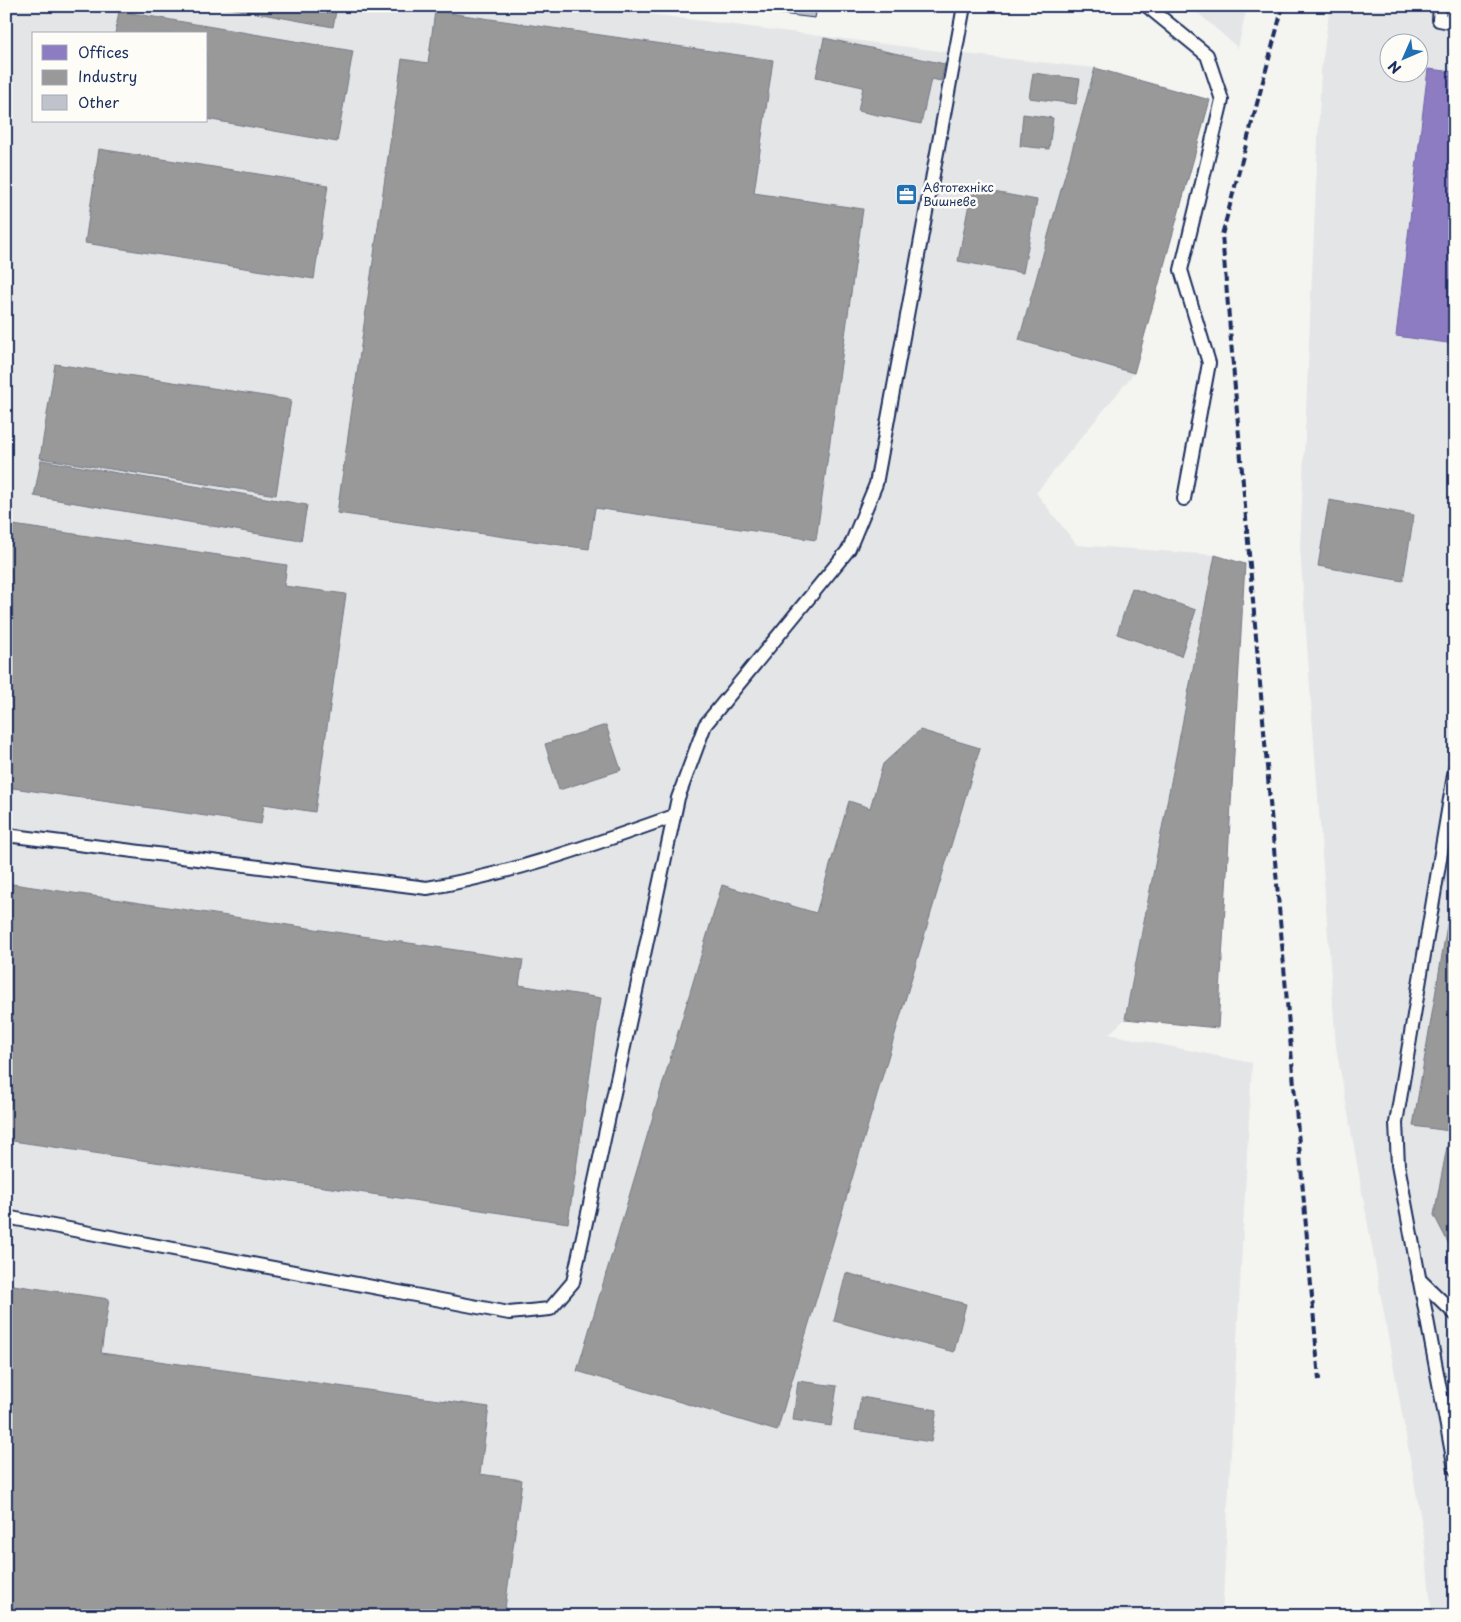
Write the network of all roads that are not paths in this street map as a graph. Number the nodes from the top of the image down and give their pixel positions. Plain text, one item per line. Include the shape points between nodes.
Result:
1 (964, 6) edge
2 (1147, 6) edge
3 (1440, 6) edge
4 (1455, 23) edge
5 (1184, 498) dead end
6 (1455, 768) edge
7 (674, 816) junction
8 (6, 835) edge
9 (6, 1217) edge
10 (1419, 1279) junction
11 (1455, 1314) edge
12 (1455, 1470) edge

1 - 7 lane via 876,484 849,548 705,725
2 - 5 lane via 1207,56 1222,100 1181,270 1209,363
3 - 4 lane via 1439,20
6 - 10 lane via 1396,1123 1398,1165
7 - 8 lane via 560,856 470,881 427,888
7 - 9 lane via 573,1282 550,1309 509,1313
10 - 11 lane
10 - 12 lane

